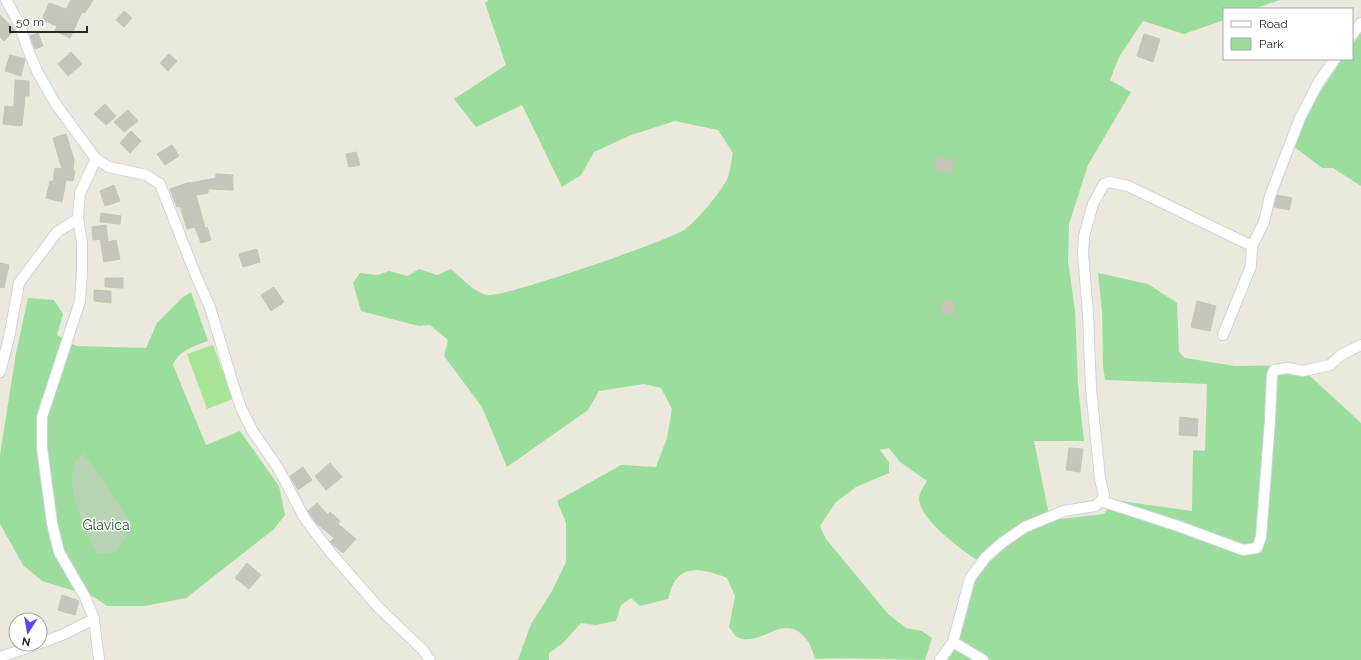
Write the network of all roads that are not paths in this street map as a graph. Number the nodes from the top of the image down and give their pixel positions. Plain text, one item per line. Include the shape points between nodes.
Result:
1 (6, 0) edge
2 (1361, 23) edge
3 (1353, 34) edge
4 (1334, 60) edge
5 (96, 159) junction
6 (78, 219) junction
7 (1252, 246) junction
8 (1223, 335) dead end
9 (5, 338) edge
10 (1361, 345) edge
11 (0, 372) edge
12 (1101, 501) junction
13 (94, 619) junction
14 (48, 640) edge
15 (953, 642) junction
16 (15, 652) edge
17 (0, 657) edge
18 (99, 660) edge
19 (430, 660) edge
20 (940, 660) edge
21 (983, 660) edge

1 - 5 street via 20,25 26,45 51,97
2 - 3 street
4 - 7 street via 1318,83 1300,118 1270,196 1264,222
5 - 6 street via 80,193
5 - 19 street via 109,167 146,175 160,184 210,307 241,408 252,430 278,468 305,518 322,541 379,608 423,650
6 - 9 street via 57,232 19,283
6 - 13 street via 82,243 80,301 42,417 42,448 52,523 59,552 86,597
7 - 8 street via 1251,266
7 - 12 street via 1128,186 1109,182 1104,184 1093,204 1084,236 1083,254 1091,388 1104,495
9 - 11 street
10 - 12 street via 1341,355 1330,365 1303,370 1274,370 1260,538 1257,548 1243,550
12 - 15 street via 1095,506 1064,511 1025,527 986,557 970,578
13 - 14 street
13 - 18 street
15 - 20 street
15 - 21 street
16 - 17 street

